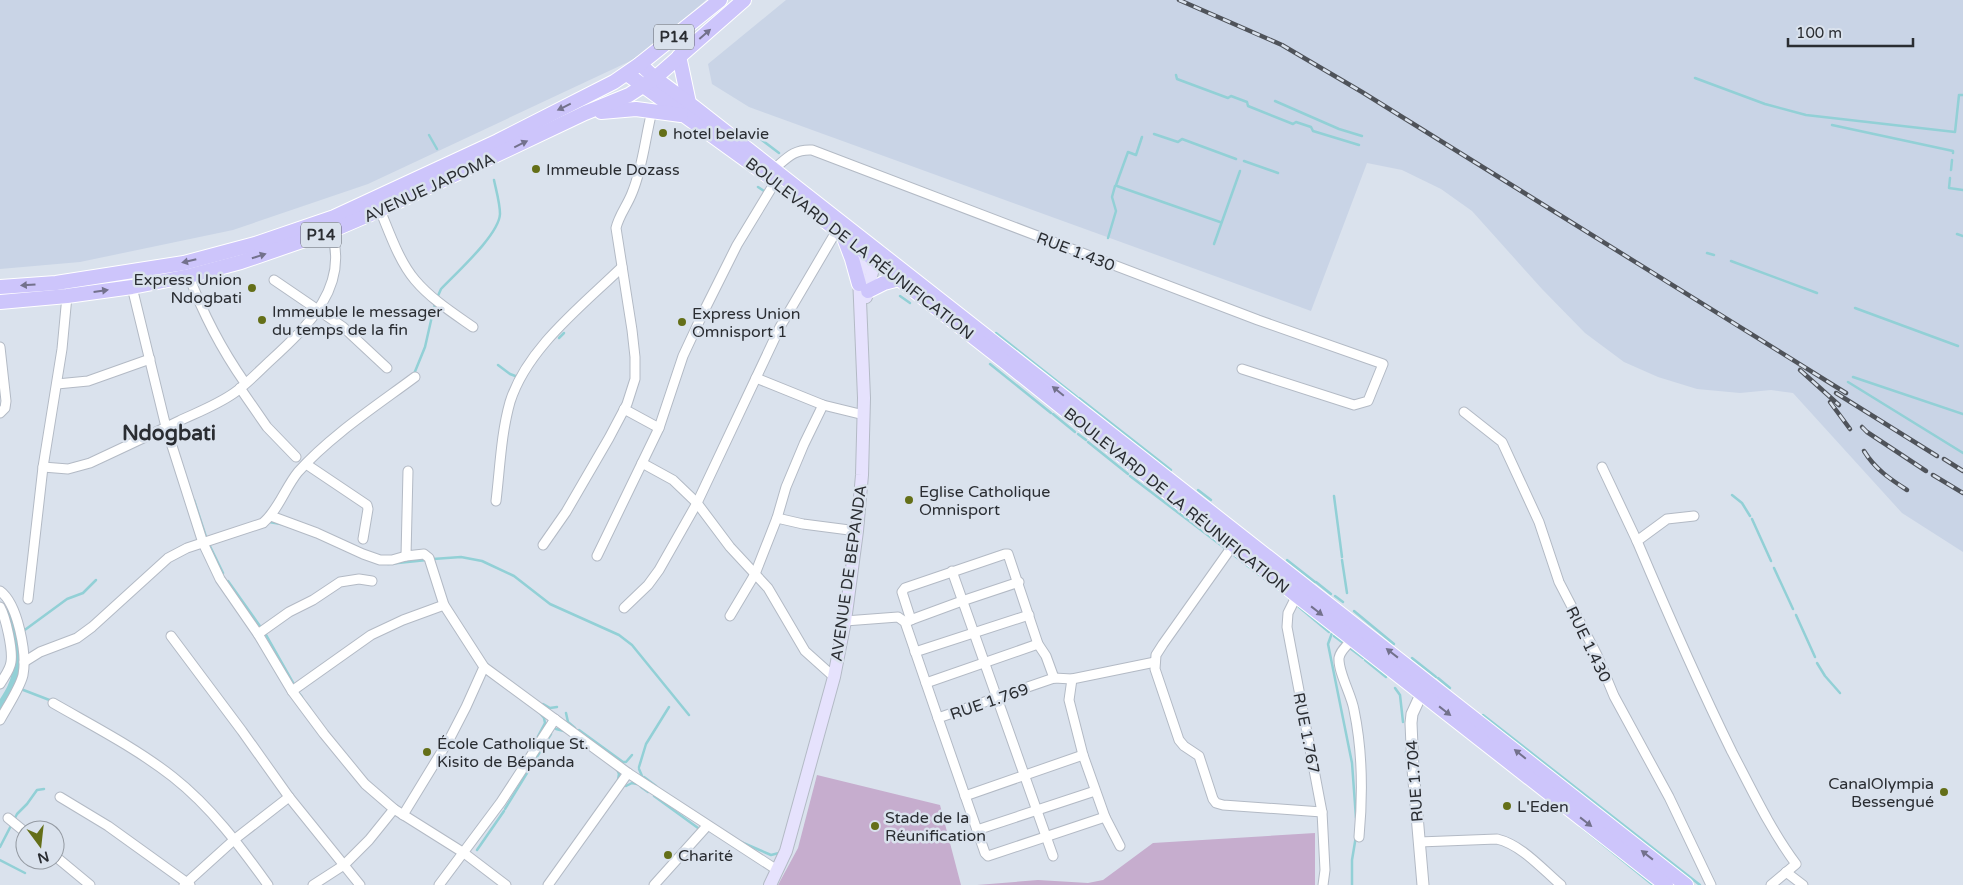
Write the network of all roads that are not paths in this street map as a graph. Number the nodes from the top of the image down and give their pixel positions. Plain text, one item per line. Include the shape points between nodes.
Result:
1 (720, 0) edge
2 (744, 0) edge
3 (679, 56) junction
4 (640, 64) junction
5 (627, 74) junction
6 (655, 78) junction
7 (643, 86) junction
8 (688, 109) junction
9 (652, 111) junction
10 (584, 113) junction
11 (500, 147) junction
12 (777, 175) junction
13 (380, 210) junction
14 (331, 231) junction
15 (839, 233) junction
16 (874, 253) junction
17 (622, 267) junction
18 (189, 276) junction
19 (899, 279) junction
20 (274, 280) dead end
21 (0, 287) edge
22 (132, 287) junction
23 (864, 288) junction
24 (60, 292) junction
25 (0, 302) edge
26 (319, 310) junction
27 (473, 327) dead end
28 (0, 348) edge
29 (150, 359) junction
30 (387, 368) dead end
31 (1242, 369) dead end
32 (415, 377) dead end
33 (756, 378) junction
34 (57, 384) junction
35 (243, 386) junction
36 (823, 405) junction
37 (624, 409) junction
38 (1464, 412) dead end
39 (0, 413) edge
40 (864, 415) junction
41 (166, 427) junction
42 (659, 428) junction
43 (296, 457) dead end
44 (642, 463) junction
45 (306, 464) junction
46 (43, 467) junction
47 (1602, 467) dead end
48 (408, 472) dead end
49 (496, 501) dead end
50 (697, 503) junction
51 (271, 516) junction
52 (1694, 516) dead end
53 (777, 518) junction
54 (857, 531) junction
55 (363, 539) dead end
56 (1237, 540) junction
57 (1637, 541) junction
58 (203, 543) junction
59 (543, 545) dead end
60 (406, 556) junction
61 (597, 556) dead end
62 (952, 571) junction
63 (755, 574) junction
64 (372, 581) dead end
65 (1019, 582) junction
66 (1300, 590) junction
67 (0, 591) edge
68 (28, 600) dead end
69 (962, 600) junction
70 (444, 605) junction
71 (0, 607) edge
72 (624, 608) dead end
73 (1029, 615) junction
74 (730, 616) dead end
75 (845, 621) junction
76 (908, 621) junction
77 (974, 632) junction
78 (258, 634) junction
79 (171, 636) dead end
80 (1353, 639) junction
81 (1038, 644) junction
82 (915, 652) junction
83 (24, 662) junction
84 (1154, 662) junction
85 (985, 663) junction
86 (484, 667) junction
87 (834, 677) junction
88 (1054, 678) junction
89 (1072, 679) junction
90 (926, 683) junction
91 (0, 684) edge
92 (1425, 687) junction
93 (292, 691) junction
94 (998, 698) junction
95 (52, 703) dead end
96 (938, 718) junction
97 (555, 719) junction
98 (0, 720) edge
99 (1083, 755) junction
100 (628, 772) junction
101 (1025, 775) junction
102 (1095, 791) junction
103 (965, 796) junction
104 (60, 797) dead end
105 (289, 798) junction
106 (394, 809) junction
107 (1037, 809) junction
108 (1322, 812) junction
109 (403, 815) junction
110 (1105, 817) junction
111 (8, 818) dead end
112 (15, 824) edge
113 (707, 826) junction
114 (977, 830) junction
115 (1046, 837) junction
116 (1359, 838) dead end
117 (235, 839) junction
118 (1419, 842) junction
119 (1120, 846) dead end
120 (464, 854) junction
121 (1053, 856) dead end
122 (65, 864) edge
123 (344, 865) junction
124 (777, 870) junction
125 (1786, 872) junction
126 (1795, 879) junction
127 (187, 884) edge
128 (90, 885) edge
129 (268, 885) edge
130 (313, 885) edge
131 (360, 885) edge
132 (440, 885) edge
133 (506, 885) edge
134 (548, 885) edge
135 (654, 885) edge
136 (770, 885) edge
137 (1323, 885) edge
138 (1423, 885) edge
139 (1561, 885) edge
140 (1666, 885) edge
141 (1686, 885) edge
142 (1711, 885) edge
143 (1771, 885) edge
144 (1787, 885) edge
145 (1803, 885) edge

1 - 4 main road, P14
3 -> 2 main road, P14
3 - 6 main road, P14
3 - 8 main road
4 - 5 main road, P14
4 - 6 main road
5 - 7 main road
5 -> 11 main road, AVENUE JAPOMA / P14
6 - 7 main road, P14
6 - 8 main road
7 - 8 main road
7 - 10 main road, AVENUE JAPOMA / P14
8 - 9 main road
8 - 12 main road, BOULEVARD DE LA RÉUNIFICATION
9 - 10 main road
9 - 17 street via 632,195 618,221 616,236
11 -> 10 main road, AVENUE JAPOMA / P14
11 - 13 main road, AVENUE JAPOMA / P14
11 -> 24 main road, AVENUE JAPOMA / P14 via 292,232 184,263
12 - 15 main road, BOULEVARD DE LA RÉUNIFICATION
12 - 16 main road
12 - 31 street, RUE 1.430 via 792,153 812,150 1258,320 1383,364 1368,400 1354,405
12 - 42 street, RUE 1.430 via 737,245 683,356
13 - 14 main road, AVENUE JAPOMA / P14
13 - 27 street via 400,256 415,280 443,306
18 -> 14 main road, AVENUE JAPOMA / P14
14 - 26 street via 336,260 332,281
15 - 16 main road, BOULEVARD DE LA RÉUNIFICATION
15 - 23 main road
15 - 33 street via 793,305
16 - 19 main road, BOULEVARD DE LA RÉUNIFICATION
16 - 23 main road, AVENUE DE BEPANDA via 860,269
56 -> 16 main road
17 - 37 street via 635,370
17 - 49 street via 538,351 520,376 505,423
18 - 22 main road, AVENUE JAPOMA / P14
18 - 35 street via 204,314
19 - 23 main road
19 - 56 main road, BOULEVARD DE LA RÉUNIFICATION
20 - 26 street
24 -> 21 main road, AVENUE JAPOMA / P14
24 -> 22 main road, AVENUE JAPOMA / P14
22 - 29 street
23 - 40 main road, AVENUE DE BEPANDA via 861,311
24 - 25 main road, AVENUE JAPOMA / P14
24 - 34 street via 62,349
26 - 30 street via 343,327
26 - 35 street
28 - 39 street via 6,401
29 - 34 street via 88,381
29 - 41 street
32 - 45 street via 350,425
33 - 36 street
33 - 50 street
34 - 46 street
35 - 41 street via 213,405
35 - 43 street via 267,427
36 - 40 street
36 - 53 street via 786,487
37 - 42 street
37 - 59 street via 566,512
38 - 142 street, RUE 1.430 via 1502,442 1539,522 1559,582
40 - 54 main road, AVENUE DE BEPANDA
41 - 46 street via 90,463 74,468
41 - 58 street
42 - 44 street, RUE 1.430
44 - 50 street via 672,480
44 - 61 street, RUE 1.430
45 - 51 street
45 - 55 street via 367,505
46 - 68 street
47 - 57 street
48 - 60 street
50 - 63 street
50 - 72 street via 659,570
51 - 58 street via 263,523
51 - 60 street via 380,560
52 - 57 street via 1667,519
53 - 54 street
53 - 63 street
54 - 75 main road, AVENUE DE BEPANDA
56 - 66 main road, BOULEVARD DE LA RÉUNIFICATION
56 - 84 street via 1163,644
57 - 125 street via 1702,690 1762,811 1796,864
58 - 78 street via 220,579
58 - 83 street via 168,558 77,638 40,652
60 - 70 street via 427,556
62 - 65 street via 1005,554 1010,556
62 - 69 street
62 - 76 street via 902,590
63 - 74 street
63 - 87 street via 774,596 806,651
64 - 78 street via 340,582
65 - 69 street
65 - 73 street
66 -> 80 main road, BOULEVARD DE LA RÉUNIFICATION
92 -> 66 main road
66 - 108 street, RUE 1.767 via 1288,612 1287,627
67 - 83 street via 11,604
69 - 76 street
69 - 77 street
70 - 86 street
70 - 93 street via 371,635
71 - 91 street via 11,656
73 - 77 street
73 - 81 street
75 - 76 street via 898,617
75 - 87 main road, AVENUE DE BEPANDA
76 - 82 street
77 - 82 street
77 - 85 street
78 - 93 street
79 - 105 street
80 - 92 main road, BOULEVARD DE LA RÉUNIFICATION
80 - 116 street via 1339,660 1354,708 1361,752 1363,775
81 - 85 street
81 - 88 street
82 - 90 street
83 - 98 street via 22,676
84 - 89 street, RUE 1.769
84 - 108 street via 1179,740 1199,756 1216,803
85 - 90 street
85 - 94 street
86 - 97 street
86 - 109 street via 454,730
87 - 124 main road, AVENUE DE BEPANDA via 786,851
88 - 89 street, RUE 1.769
88 - 94 street, RUE 1.769
89 - 99 street via 1070,705
90 - 96 street
92 - 118 street, RUE 1.704 via 1411,723
92 -> 140 main road, BOULEVARD DE LA RÉUNIFICATION
141 -> 92 main road
93 - 106 street via 365,784
94 - 96 street, RUE 1.769
94 - 101 street
95 - 117 street via 173,777
96 - 103 street, RUE 1.769
97 - 100 street
97 - 120 street
99 - 101 street
99 - 102 street
100 - 113 street
100 - 134 street
101 - 103 street
101 - 107 street
102 - 107 street
102 - 110 street
103 - 114 street, RUE 1.769
104 - 127 street via 108,826
105 - 117 street
105 - 123 street
106 - 109 street
106 - 123 street
107 - 114 street
107 - 115 street
108 - 137 street, RUE 1.767
109 - 120 street
110 - 115 street
110 - 119 street
111 - 112 street
113 - 124 street
113 - 135 street
114 - 115 street, RUE 1.769 via 988,856
115 - 121 street
117 - 127 street
117 - 129 street
118 - 138 street, RUE 1.704
118 - 139 street via 1504,841
120 - 132 street
120 - 133 street
122 - 128 street
123 - 130 street
123 - 131 street
124 - 136 main road, AVENUE DE BEPANDA
125 - 126 street
125 - 143 street
126 - 144 street
126 - 145 street

